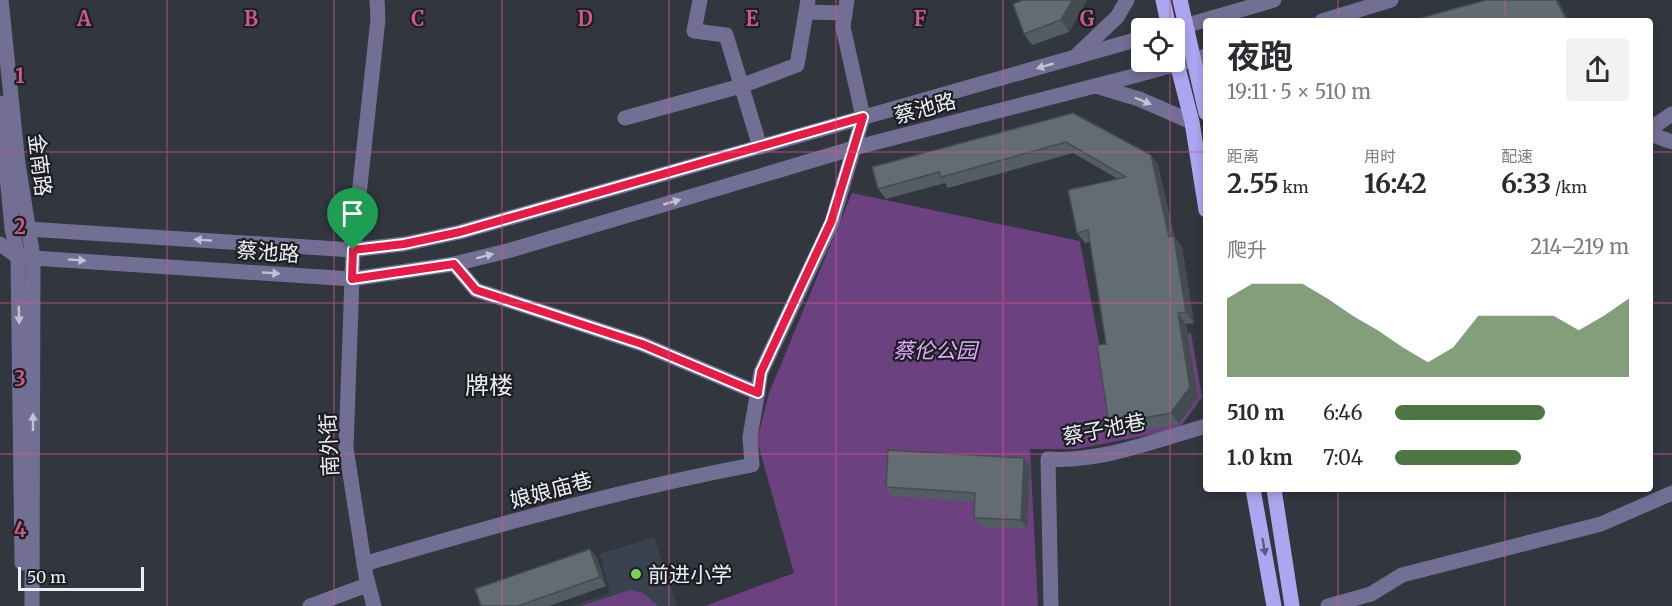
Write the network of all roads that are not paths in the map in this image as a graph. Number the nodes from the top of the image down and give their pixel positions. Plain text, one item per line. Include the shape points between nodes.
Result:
1 (1, 0) edge
2 (377, 0) edge
3 (700, 0) edge
4 (1127, 0) edge
5 (1163, 0) edge
6 (1180, 0) edge
7 (1229, 0) edge
8 (1274, 0) edge
9 (1391, 0) edge
10 (807, 6) edge
11 (1255, 6) junction
12 (846, 7) edge
13 (1167, 18) edge
14 (1180, 18) edge
15 (1214, 18) edge
16 (1332, 18) edge
17 (1203, 21) edge
18 (1185, 27) edge
19 (1185, 36) edge
20 (1131, 41) edge
21 (1076, 57) junction
22 (1199, 58) edge
23 (1134, 72) edge
24 (1180, 72) edge
25 (741, 86) junction
26 (1093, 86) junction
27 (1203, 89) edge
28 (0, 103) edge
29 (1672, 114) edge
30 (863, 117) junction
31 (625, 118) dead end
32 (1192, 122) junction
33 (1653, 127) edge
34 (1653, 136) edge
35 (1672, 142) edge
36 (760, 147) junction
37 (854, 148) junction
38 (1203, 191) edge
39 (14, 225) edge
40 (0, 244) edge
41 (353, 250) junction
42 (26, 257) junction
43 (454, 264) junction
44 (352, 279) junction
45 (758, 393) junction
46 (1203, 427) edge
47 (1254, 492) edge
48 (1274, 492) edge
49 (1672, 493) edge
50 (364, 564) junction
51 (367, 585) junction
52 (1372, 600) edge
53 (23, 606) edge
54 (32, 606) edge
55 (310, 606) edge
56 (374, 606) edge
57 (1051, 606) edge
58 (1274, 606) edge
59 (1292, 606) edge
60 (1328, 606) edge

1 - 39 street, 金南路 via 18,164
2 - 41 street, 南外街
3 - 25 street via 694,31 726,35
4 - 21 street via 1117,17
5 - 13 main road
6 - 14 main road
7 - 11 street
8 - 11 street
9 - 16 street
10 - 12 street
10 - 25 street via 797,65
11 - 15 street
12 - 30 street via 843,27
17 - 18 street
19 - 22 main road
20 - 21 street, 蔡池路
21 -> 30 street, 蔡池路
22 - 27 main road
23 - 26 street, 蔡池路
24 - 32 main road
25 - 31 street
25 - 36 street
26 -> 32 street via 1139,99
26 - 37 street, 蔡池路
28 - 39 street, 金南路
29 - 33 street
30 - 36 street, 蔡池路
30 - 37 street
32 - 38 main road
34 - 35 street
36 - 41 street, 蔡池路 via 460,232
43 -> 37 street, 蔡池路
37 - 45 street via 831,222 761,372
41 -> 39 street, 蔡池路
39 - 42 street
40 - 42 street
41 - 44 street, 南外街
42 -> 44 street, 蔡池路
42 -> 53 street
54 -> 42 street
43 - 44 street, 蔡池路
43 - 45 street via 476,290 642,344
44 - 50 street, 南外街 via 346,448
45 - 50 street, 娘娘庙巷 via 750,437 752,465 569,506
46 - 57 street, 蔡子池巷 via 1094,456 1048,459
47 -> 58 main road
48 - 59 main road
49 - 52 street via 1601,524 1402,575
50 - 51 street, 南外街
51 - 55 street
51 - 56 street, 南外街
52 - 60 street

